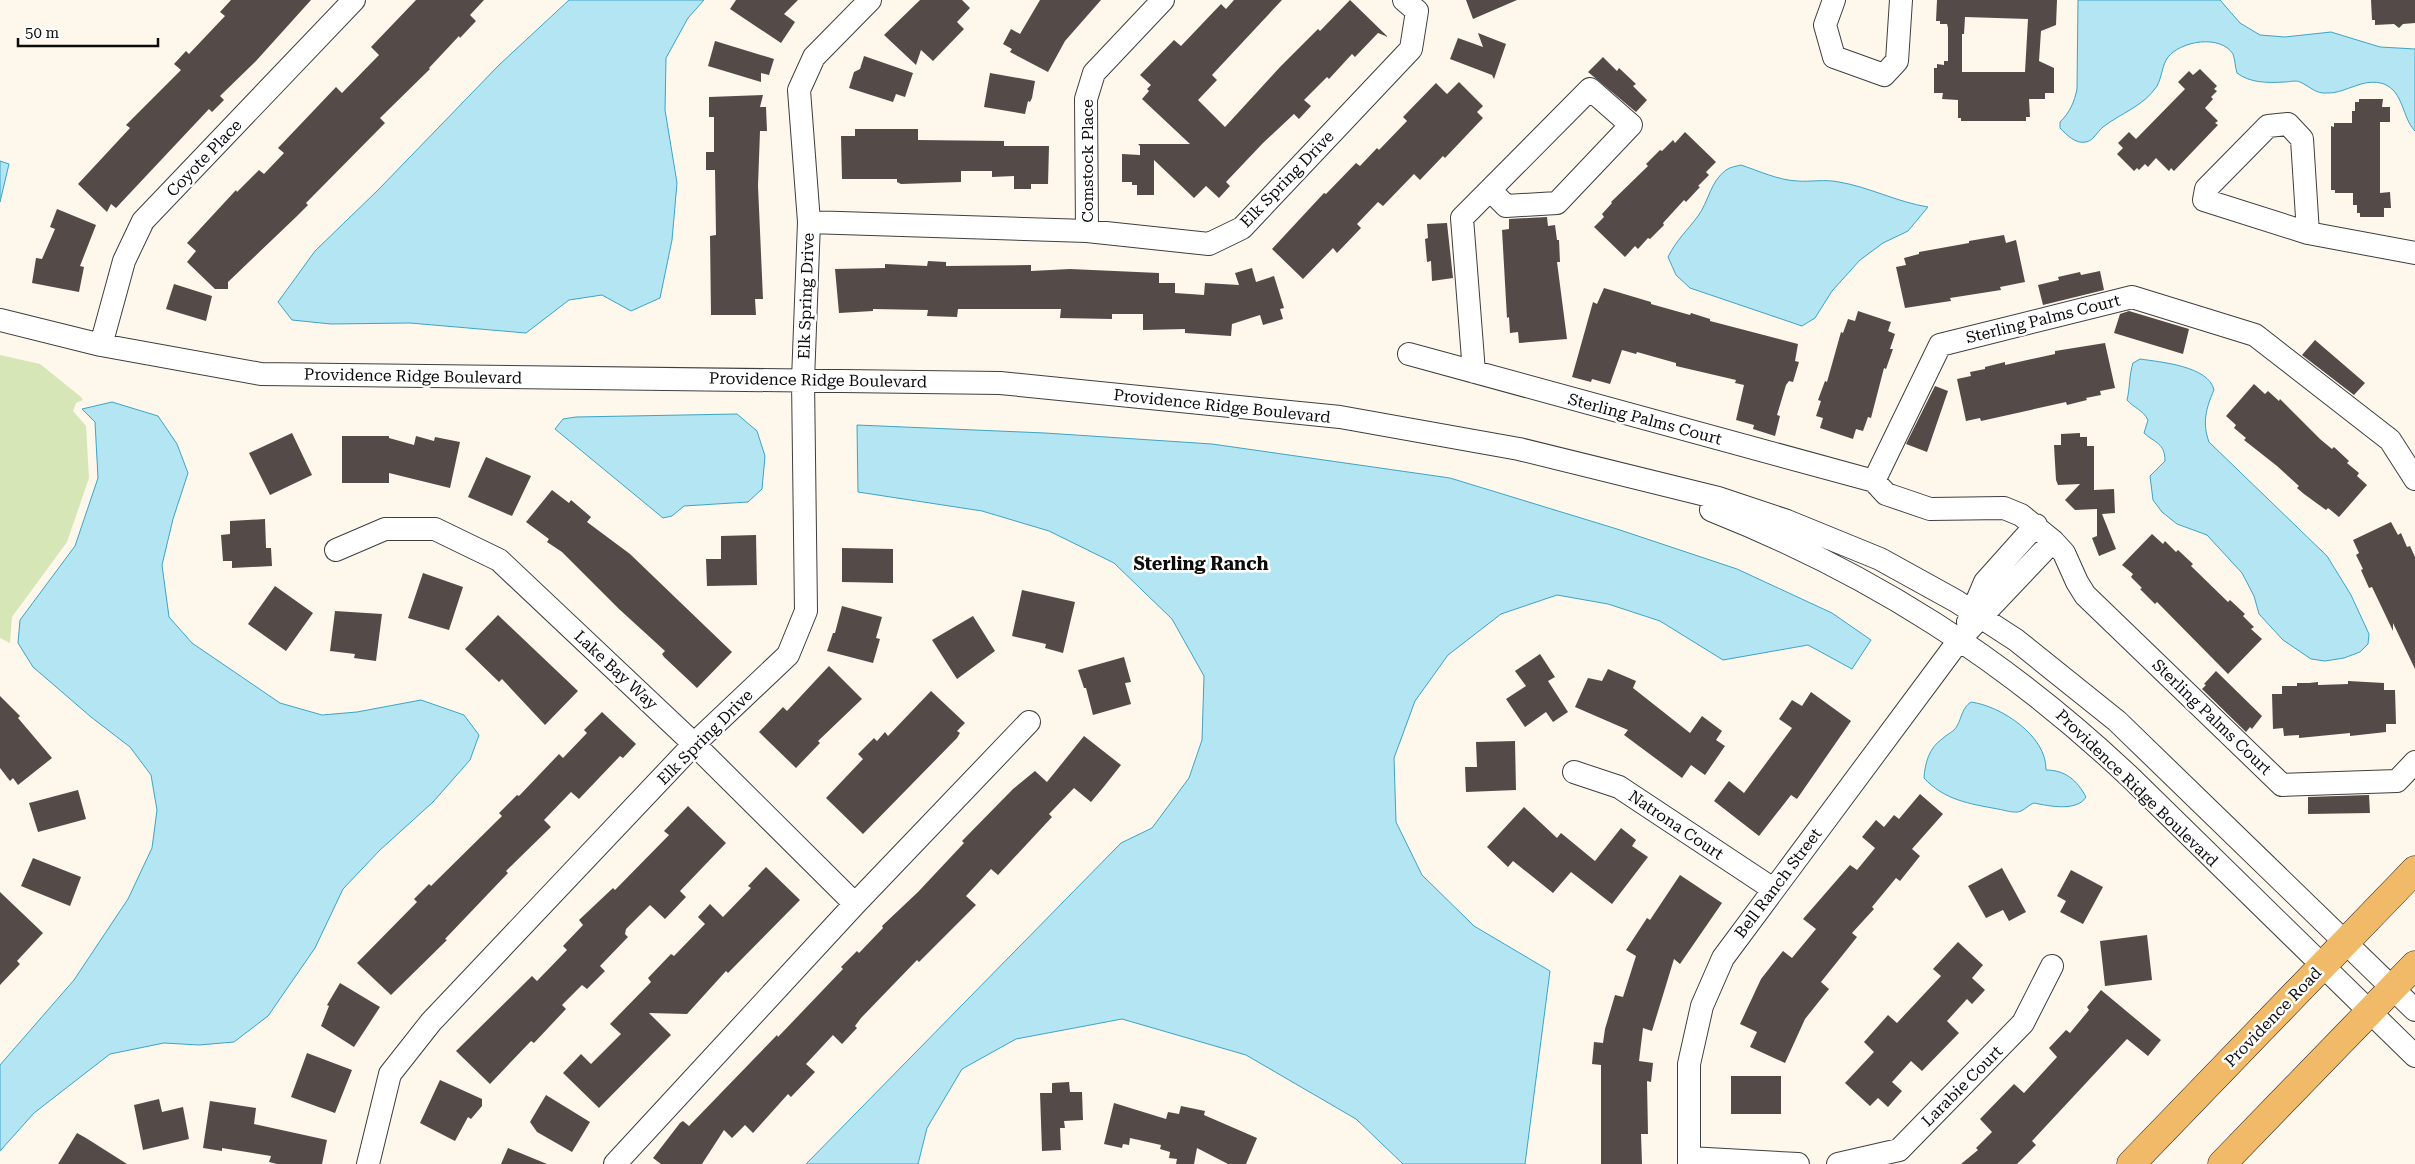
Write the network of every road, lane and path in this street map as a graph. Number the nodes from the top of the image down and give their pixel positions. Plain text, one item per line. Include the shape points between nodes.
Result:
1 (354, 0) edge
2 (870, 0) edge
3 (1163, 0) edge
4 (1404, 0) edge
5 (1834, 0) edge
6 (1901, 0) edge
7 (1490, 190) junction
8 (808, 222) junction
9 (1087, 231) junction
10 (2308, 233) junction
11 (2415, 253) edge
12 (0, 320) edge
13 (101, 345) junction
14 (1409, 354) dead end
15 (1474, 372) junction
16 (803, 380) junction
17 (1634, 479) junction
18 (2415, 479) edge
19 (1874, 481) junction
20 (2036, 525) junction
21 (2054, 541) junction
22 (336, 550) dead end
23 (1977, 614) junction
24 (1960, 639) junction
25 (1029, 722) dead end
26 (694, 744) junction
27 (2415, 762) edge
28 (1574, 772) dead end
29 (2415, 870) edge
30 (1773, 889) junction
31 (855, 904) junction
32 (2346, 942) junction
33 (2415, 965) edge
34 (2052, 966) dead end
35 (2322, 967) junction
36 (2393, 988) junction
37 (2415, 1010) edge
38 (2369, 1012) junction
39 (2415, 1056) edge
40 (1689, 1161) edge
41 (368, 1164) edge
42 (615, 1164) edge
43 (1798, 1164) edge
44 (1838, 1164) edge
45 (2131, 1164) edge
46 (2222, 1164) edge

1 - 13 street, Coyote Place via 144,222 124,261
2 - 8 street, Elk Spring Drive via 814,57 799,90
3 - 9 street, Comstock Place via 1094,73 1086,98
4 - 9 street, Elk Spring Drive via 1417,11 1410,49 1242,228 1209,244
5 - 6 street via 1825,25 1834,57 1884,75 1897,60
7 - 7 street via 1590,89 1631,126 1557,202 1506,206
7 - 15 street via 1462,218
8 - 9 street, Elk Spring Drive
8 - 16 street, Elk Spring Drive
10 - 10 street via 2302,139 2288,124 2268,126 2206,189 2204,200
10 - 11 street
12 - 13 street, Providence Ridge Boulevard
13 - 16 street, Providence Ridge Boulevard via 261,374
14 - 15 street, Sterling Palms Court
15 - 19 street, Sterling Palms Court
16 - 17 street, Providence Ridge Boulevard via 1000,383 1340,417 1519,449
16 - 26 street, Elk Spring Drive via 806,611 788,655
17 - 23 street, Providence Ridge Boulevard via 1718,498 1822,534 1905,572
17 - 24 street, Providence Ridge Boulevard via 1817,555
18 - 19 street, Sterling Palms Court via 2390,440 2255,335 2132,297 1940,345
19 - 20 street, Sterling Palms Court via 1886,494 1930,509 2004,508
20 - 21 street, Sterling Palms Court
20 - 23 street via 1985,582
21 - 23 street
21 - 27 street, Sterling Palms Court via 2086,595 2282,785 2397,781
22 - 26 street, Lake Bay Way via 385,529 435,530 499,560
23 - 24 street
23 - 32 street, Providence Ridge Boulevard via 2072,683 2117,721
24 - 30 street, Bell Ranch Street
24 - 35 street, Providence Ridge Boulevard via 2023,683 2095,744
25 - 31 street
26 - 31 street, Lake Bay Way
26 - 41 street, Elk Spring Drive via 419,1037 390,1074
28 - 30 street, Natrona Court via 1619,786
29 - 32 main road, Providence Road
30 - 40 street, Bell Ranch Street via 1723,958 1702,1006 1689,1064
31 - 42 street
32 - 35 main road, Providence Road
32 - 36 street, Providence Ridge Boulevard
33 - 36 main road
34 - 44 street, Larabie Court via 2024,1023 1899,1150
35 - 38 street, Providence Ridge Boulevard
35 - 45 main road, Providence Road
36 - 37 street, Providence Ridge Boulevard
36 - 38 main road
38 - 39 street, Providence Ridge Boulevard
38 - 46 main road
40 - 43 street

